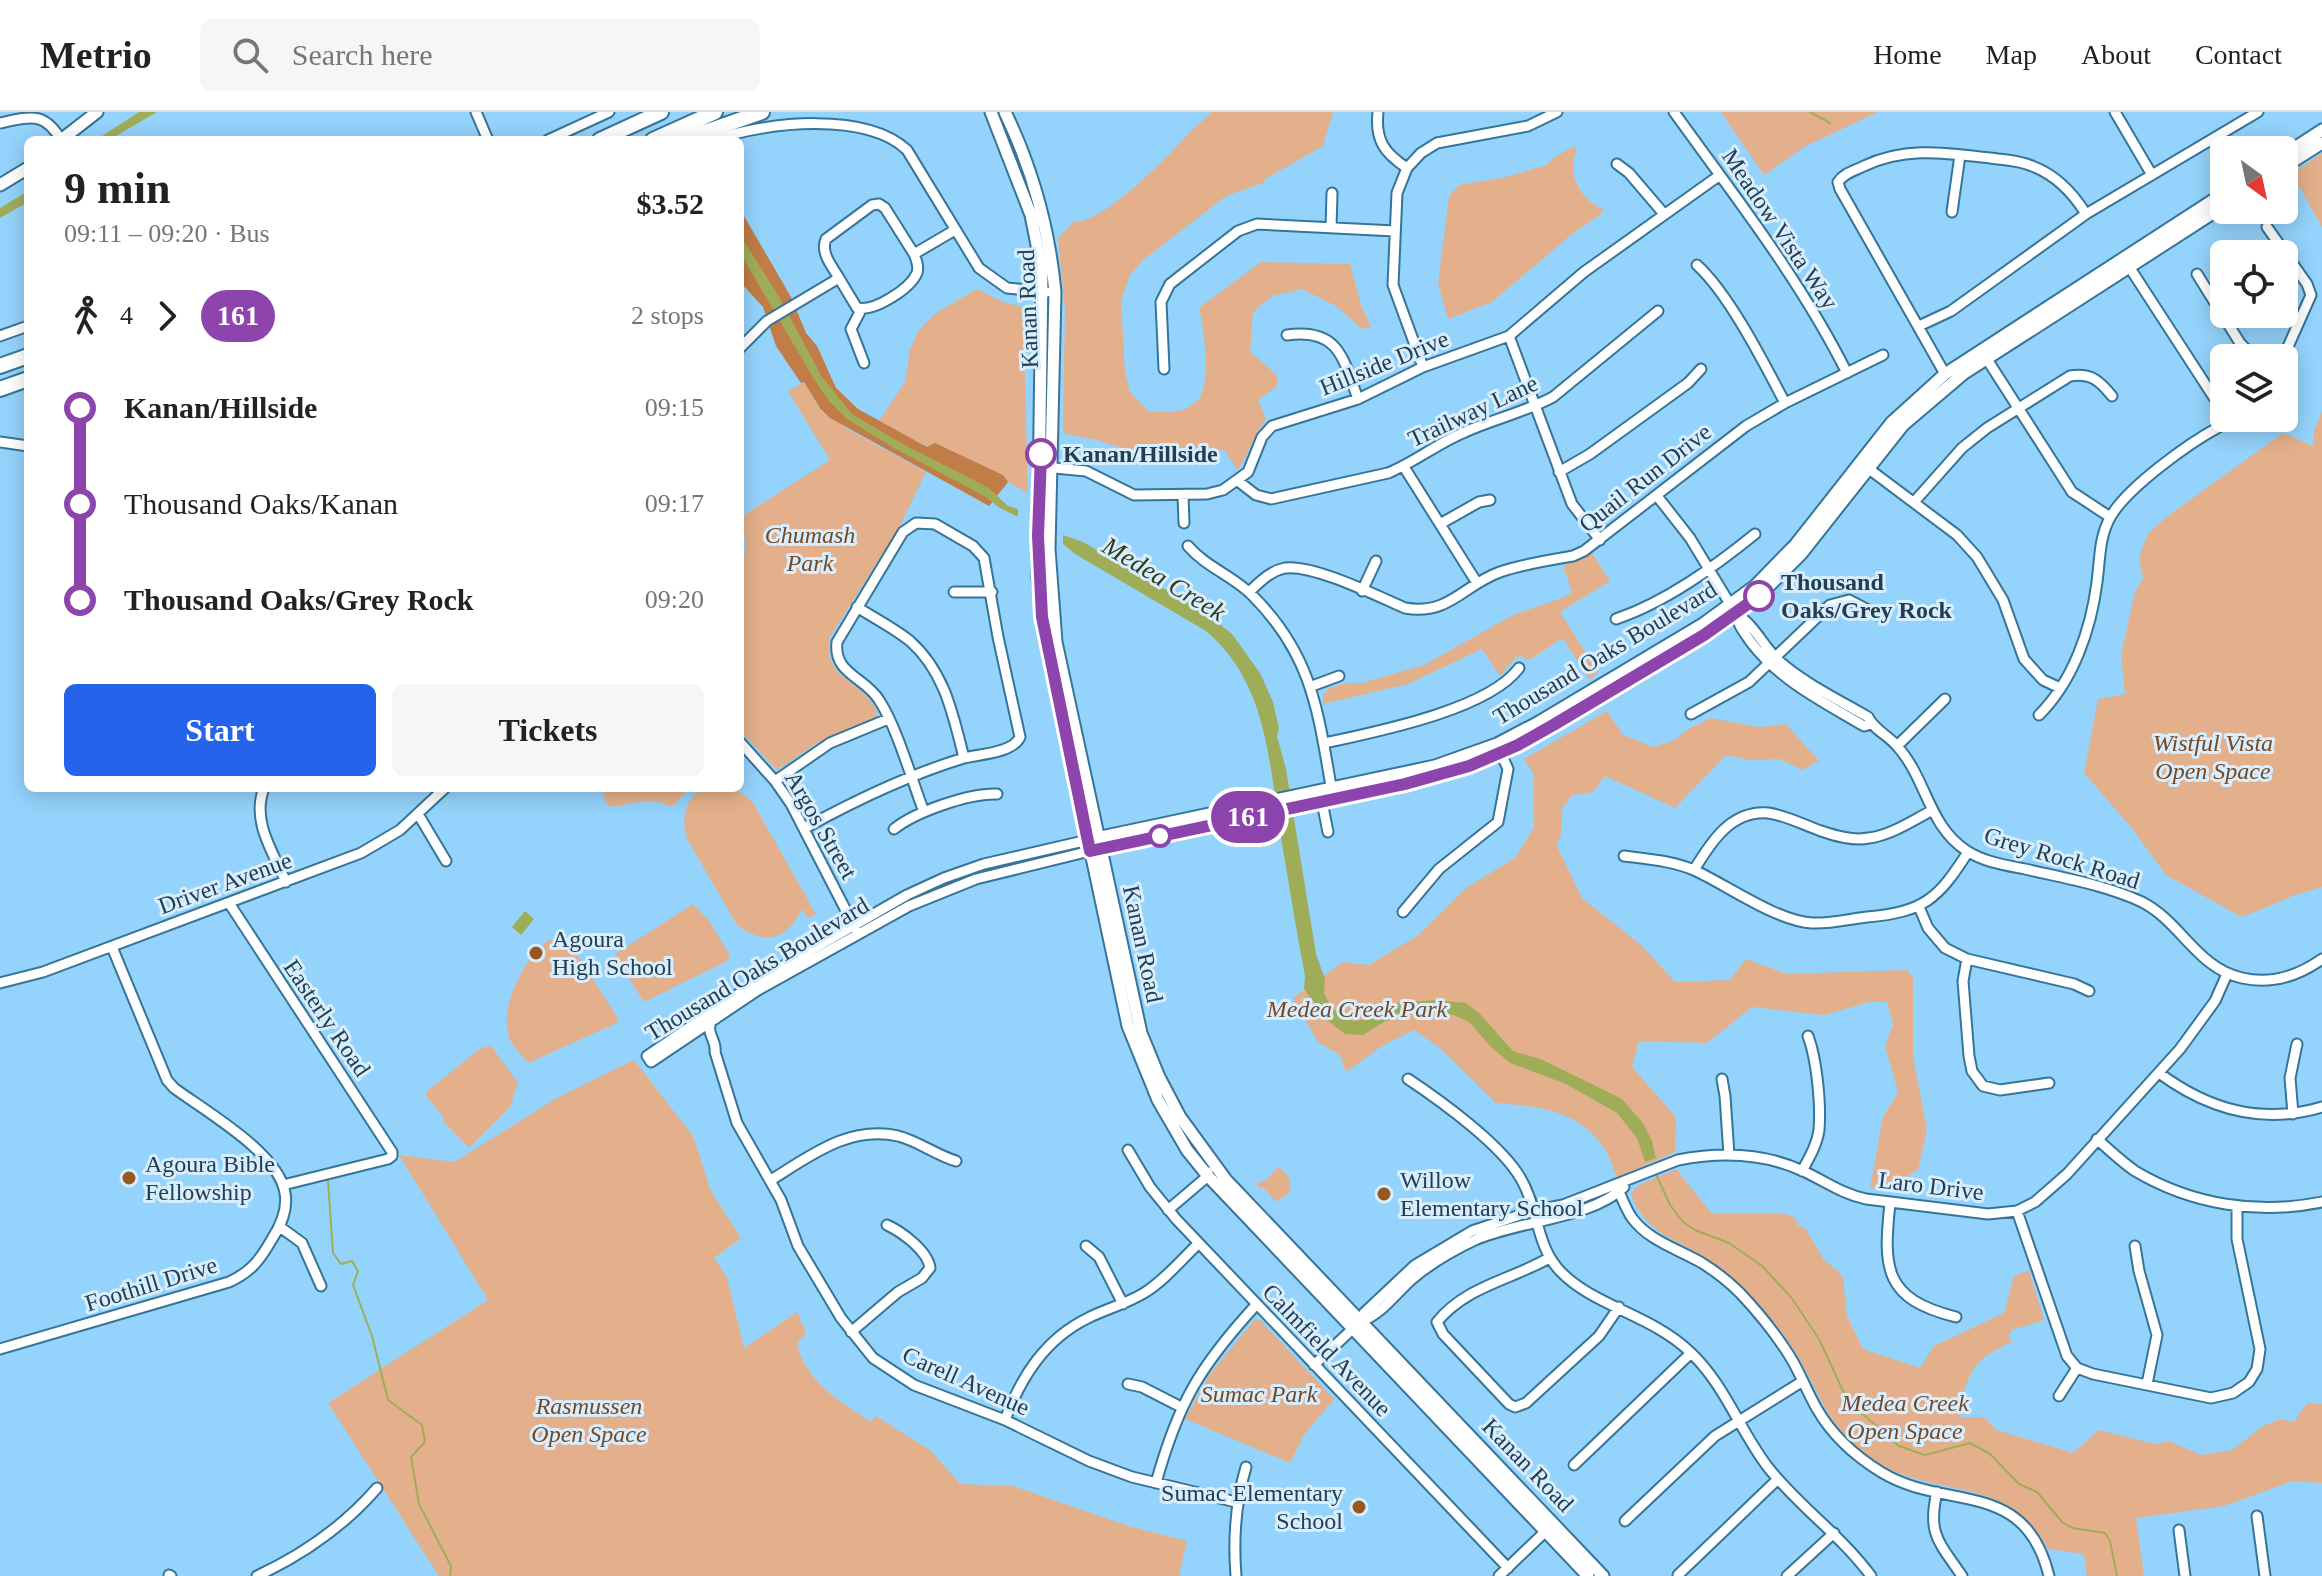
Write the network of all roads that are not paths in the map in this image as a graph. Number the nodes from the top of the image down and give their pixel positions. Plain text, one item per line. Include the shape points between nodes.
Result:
1 (97, 112) edge
2 (476, 112) edge
3 (609, 112) edge
4 (715, 112) edge
5 (762, 112) edge
6 (991, 112) edge
7 (1005, 112) edge
8 (1378, 112) edge
9 (1557, 112) edge
10 (1674, 112) edge
11 (2115, 112) edge
12 (2258, 112) edge
13 (655, 115) edge
14 (2241, 116) edge
15 (0, 123) edge
16 (696, 128) junction
17 (2322, 130) edge
18 (60, 136) edge
19 (66, 136) edge
20 (486, 136) edge
21 (557, 136) edge
22 (609, 136) edge
23 (667, 136) edge
24 (687, 136) edge
25 (728, 136) edge
26 (2322, 143) edge
27 (2298, 146) edge
28 (1960, 155) junction
29 (2298, 158) edge
30 (1617, 164) dead end
31 (1407, 168) junction
32 (24, 170) edge
33 (1720, 175) junction
34 (2152, 175) junction
35 (0, 185) edge
36 (1332, 193) dead end
37 (2210, 203) edge
38 (1952, 212) dead end
39 (1664, 214) junction
40 (2086, 214) junction
41 (2210, 214) edge
42 (2267, 227) dead end
43 (1331, 228) junction
44 (955, 230) junction
45 (1395, 231) junction
46 (914, 254) junction
47 (2126, 262) junction
48 (1697, 265) dead end
49 (2197, 274) dead end
50 (839, 278) junction
51 (1049, 292) junction
52 (861, 310) junction
53 (1658, 311) dead end
54 (1919, 326) junction
55 (24, 327) edge
56 (1287, 335) dead end
57 (0, 336) edge
58 (1509, 336) junction
59 (744, 344) edge
60 (2241, 344) edge
61 (2289, 344) edge
62 (1883, 355) dead end
63 (1984, 355) junction
64 (24, 357) edge
65 (864, 363) dead end
66 (0, 366) edge
67 (1423, 367) junction
68 (1164, 369) dead end
69 (1701, 369) dead end
70 (1847, 373) junction
71 (1945, 374) junction
72 (24, 380) edge
73 (0, 389) edge
74 (2210, 393) edge
75 (2112, 396) dead end
76 (1358, 399) junction
77 (1785, 403) junction
78 (1534, 407) junction
79 (2018, 409) junction
80 (2212, 432) edge
81 (0, 442) edge
82 (24, 445) edge
83 (1863, 465) junction
84 (1404, 467) junction
85 (1045, 468) junction
86 (1559, 472) junction
87 (1238, 481) junction
88 (1183, 495) junction
89 (1657, 496) junction
90 (1490, 500) dead end
91 (1914, 502) junction
92 (2110, 517) junction
93 (1184, 523) dead end
94 (1440, 524) junction
95 (1755, 534) dead end
96 (1600, 540) junction
97 (1188, 546) dead end
98 (1376, 561) dead end
99 (1707, 569) junction
100 (1477, 583) junction
101 (1362, 591) junction
102 (954, 592) dead end
103 (992, 592) junction
104 (1249, 592) junction
105 (857, 607) junction
106 (1733, 610) junction
107 (1878, 615) dead end
108 (1616, 619) dead end
109 (1772, 661) junction
110 (1519, 668) dead end
111 (1339, 676) dead end
112 (1312, 686) junction
113 (2060, 688) junction
114 (1945, 699) dead end
115 (1691, 714) dead end
116 (2039, 715) dead end
117 (888, 719) junction
118 (1325, 743) junction
119 (744, 746) edge
120 (1897, 746) junction
121 (1499, 748) junction
122 (964, 758) junction
123 (910, 776) junction
124 (775, 781) junction
125 (263, 792) edge
126 (441, 792) edge
127 (997, 794) dead end
128 (1329, 797) junction
129 (1931, 811) junction
130 (924, 812) junction
131 (418, 814) junction
132 (805, 828) junction
133 (894, 829) dead end
134 (1328, 832) dead end
135 (1094, 845) junction
136 (1968, 852) junction
137 (1624, 856) dead end
138 (446, 861) dead end
139 (1694, 870) junction
140 (286, 882) junction
141 (229, 903) junction
142 (1919, 907) junction
143 (1403, 912) dead end
144 (856, 930) junction
145 (112, 947) junction
146 (1967, 959) junction
147 (2322, 959) edge
148 (2227, 974) junction
149 (0, 983) edge
150 (2089, 991) dead end
151 (712, 1022) junction
152 (698, 1026) junction
153 (1808, 1036) dead end
154 (2297, 1044) dead end
155 (715, 1052) junction
156 (2159, 1073) junction
157 (1408, 1079) dead end
158 (1722, 1079) dead end
159 (2049, 1083) dead end
160 (2322, 1107) edge
161 (2293, 1114) junction
162 (2097, 1139) junction
163 (1128, 1150) dead end
164 (1729, 1155) junction
165 (956, 1161) dead end
166 (1211, 1162) junction
167 (1802, 1171) junction
168 (1208, 1176) junction
169 (771, 1180) junction
170 (283, 1185) junction
171 (1618, 1188) junction
172 (2322, 1202) edge
173 (1890, 1203) junction
174 (2237, 1208) junction
175 (1168, 1210) junction
176 (2017, 1211) junction
177 (1534, 1216) junction
178 (887, 1225) dead end
179 (280, 1227) junction
180 (1460, 1237) junction
181 (1198, 1244) junction
182 (1086, 1246) dead end
183 (2135, 1246) dead end
184 (1549, 1258) junction
185 (1425, 1269) junction
186 (321, 1286) dead end
187 (1123, 1304) junction
188 (1256, 1305) junction
189 (1619, 1307) junction
190 (1956, 1317) dead end
191 (1356, 1325) junction
192 (851, 1332) junction
193 (0, 1349) edge
194 (1691, 1353) junction
195 (1314, 1365) junction
196 (2077, 1368) junction
197 (1803, 1381) junction
198 (1128, 1384) dead end
199 (2147, 1384) junction
200 (2059, 1396) dead end
201 (1181, 1407) junction
202 (1005, 1420) junction
203 (1738, 1421) junction
204 (1574, 1465) dead end
205 (1246, 1467) dead end
206 (1778, 1479) junction
207 (1156, 1483) junction
208 (377, 1488) dead end
209 (1937, 1492) junction
210 (1236, 1502) junction
211 (2257, 1516) dead end
212 (1625, 1521) dead end
213 (1550, 1527) junction
214 (2179, 1530) dead end
215 (1834, 1533) junction
216 (1508, 1568) junction
217 (1678, 1575) edge
218 (257, 1576) edge
219 (1236, 1576) edge
220 (1499, 1576) edge
221 (1588, 1576) edge
222 (1603, 1576) edge
223 (1787, 1576) edge
224 (1871, 1576) edge
225 (1962, 1576) edge
226 (2049, 1576) edge
227 (2185, 1576) edge
228 (2265, 1576) edge

1 - 19 main road
2 - 20 street
3 - 21 street
4 - 16 highway
5 - 16 highway
6 - 51 main road, Kanan Road via 1031,215
7 - 51 main road, Kanan Road via 1043,211 1052,258
8 - 31 street via 1385,151
9 - 31 street via 1528,126 1437,143
10 - 33 street, Meadow Vista Way
11 - 34 street
12 - 14 street
13 - 22 highway
14 - 34 street
15 - 18 street via 46,117
16 - 23 highway
16 - 24 highway
17 - 27 main road
25 - 44 street via 800,120 873,124 904,145
26 - 29 main road
28 - 38 street
28 - 40 street via 2033,166 2066,188
28 - 54 street via 1894,154 1843,175 1838,182
30 - 39 street
31 - 45 street via 1397,193
32 - 35 main road
33 - 39 street, Hillside Drive
33 - 70 street, Meadow Vista Way via 1788,271
34 - 40 street
36 - 43 street
37 - 47 main road, Thousand Oaks Boulevard
39 - 58 street, Hillside Drive
40 - 54 street via 1951,311
41 - 47 main road, Thousand Oaks Boulevard
42 - 61 street via 2311,295
43 - 45 street
43 - 68 street via 1246,227 1170,284 1161,302
44 - 46 street
44 - 51 street via 991,278 1007,288
45 - 67 street via 1393,285
46 - 50 street via 885,208 872,205 826,239 825,254
46 - 52 street via 915,277 885,302
47 - 63 main road, Thousand Oaks Boulevard
47 - 74 street
48 - 77 street via 1735,316
49 - 60 street
50 - 52 street
50 - 59 street via 769,320
51 - 85 main road, Kanan Road
52 - 65 street via 851,329
53 - 78 street, Trailway Lane
54 - 71 street
55 - 57 street
56 - 76 street via 1306,332 1334,345
58 - 67 street, Hillside Drive
58 - 78 street
62 - 70 street, Quail Run Drive
63 - 71 main road, Thousand Oaks Boulevard
63 - 79 street
63 - 83 main road, Thousand Oaks Boulevard
64 - 66 highway
67 - 76 street, Hillside Drive
69 - 86 street
70 - 77 street, Quail Run Drive
71 - 83 main road, Thousand Oaks Boulevard via 1892,422
72 - 73 highway
75 - 79 street via 2095,377 2070,376
76 - 87 street, Hillside Drive via 1272,426
77 - 89 street, Quail Run Drive via 1746,426
78 - 84 street, Trailway Lane via 1468,430
78 - 86 street
79 - 91 street via 1962,448
79 - 92 street via 2072,492
80 - 92 street via 2143,481
81 - 82 street
83 - 91 street
83 - 106 main road, Thousand Oaks Boulevard via 1801,554 1767,589
84 - 87 street, Trailway Lane via 1271,499
84 - 94 street
85 - 88 street via 1086,471 1134,495
85 - 135 main road, Kanan Road via 1052,616
86 - 96 street via 1572,504
87 - 88 street via 1215,492
88 - 93 street
89 - 96 street, Quail Run Drive
89 - 99 street, Grey Rock Road
90 - 94 street
91 - 113 street via 1977,557 2003,600 2024,659 2043,680
92 - 113 street via 2101,542 2092,614
94 - 100 street
95 - 99 street
96 - 100 street, Quail Run Drive via 1573,556 1501,572
97 - 104 street
98 - 101 street
99 - 106 street, Grey Rock Road
99 - 108 street
100 - 101 street, Quail Run Drive via 1446,604 1422,611
101 - 104 street, Quail Run Drive via 1303,568 1283,568
102 - 103 street
103 - 105 street via 980,552 935,524 916,523 903,532
103 - 122 street via 1020,737 1018,743
104 - 112 street via 1287,638
105 - 117 street via 835,653 845,671 880,700
105 - 122 street via 907,639 928,661 948,699
106 - 109 street, Grey Rock Road
106 - 121 main road, Thousand Oaks Boulevard via 1569,716
107 - 109 street via 1849,600 1830,605
109 - 115 street via 1741,688
109 - 120 street, Grey Rock Road via 1868,717
110 - 118 street via 1512,677 1440,714
111 - 112 street
112 - 118 street
113 - 116 street
114 - 120 street
117 - 123 street
117 - 124 street via 822,747
118 - 128 street
119 - 124 street, Argos Street
120 - 129 street, Grey Rock Road via 1917,774
121 - 128 main road, Thousand Oaks Boulevard
121 - 143 street via 1508,769 1498,822 1439,869
122 - 123 street
123 - 130 street
123 - 132 street
124 - 132 street, Argos Street
125 - 140 street via 260,823
126 - 131 street, Driver Avenue
127 - 130 street
128 - 134 street
128 - 135 main road, Thousand Oaks Boulevard
129 - 136 street, Grey Rock Road
129 - 139 street via 1869,838 1842,837 1770,813 1750,814 1731,822
130 - 133 street
131 - 138 street
131 - 140 street, Driver Avenue via 361,853
132 - 144 street, Argos Street
135 - 144 street, Thousand Oaks Boulevard via 938,892
135 - 166 main road, Kanan Road via 1141,1033 1179,1117
135 - 168 main road, Kanan Road via 1116,979 1138,1054 1171,1125
136 - 142 street via 1939,893
136 - 148 street, Grey Rock Road via 2113,890 2145,904 2202,959
137 - 139 street
139 - 142 street via 1811,923
140 - 141 street, Driver Avenue
141 - 145 street, Driver Avenue
141 - 170 street, Easterly Road via 392,1152
142 - 146 street via 1945,948
144 - 151 street, Thousand Oaks Boulevard
144 - 152 street, Thousand Oaks Boulevard via 759,980
145 - 149 street, Driver Avenue
145 - 170 street via 167,1080 254,1147
146 - 150 street
146 - 159 street via 1964,1007 1972,1071 1983,1086 2000,1090
147 - 148 street, Grey Rock Road via 2284,979 2247,980
148 - 156 street, Laro Drive via 2199,1025
151 - 152 street, Thousand Oaks Boulevard
151 - 155 street, Carell Avenue
152 - 152 street, Thousand Oaks Boulevard via 647,1056 651,1062
152 - 155 street, Carell Avenue
153 - 167 street via 1815,1056 1819,1130
154 - 161 street via 2290,1078
155 - 169 street, Carell Avenue via 737,1123
156 - 161 street via 2214,1106 2262,1115
156 - 162 street, Laro Drive
157 - 177 street via 1504,1157 1522,1180
158 - 164 street
160 - 161 street
162 - 174 street via 2135,1171 2188,1195
162 - 176 street, Laro Drive via 2052,1188
163 - 175 street, Calmfield Avenue
164 - 167 street, Laro Drive
164 - 171 street, Laro Drive via 1667,1164
165 - 169 street via 900,1136 869,1133 831,1144
166 - 168 street
166 - 191 main road, Kanan Road
167 - 173 street, Laro Drive via 1849,1195
168 - 175 street
168 - 191 main road, Kanan Road
169 - 192 street, Carell Avenue via 798,1246
170 - 179 street, Foothill Drive via 286,1206
171 - 177 street, Laro Drive via 1567,1214
171 - 197 street via 1632,1217 1654,1239 1705,1264 1738,1291 1778,1339
172 - 174 street
173 - 176 street, Laro Drive via 1988,1214
173 - 190 street via 1885,1253 1896,1285 1914,1302
174 - 199 street via 2237,1239 2260,1349 2257,1369 2233,1393 2211,1398
175 - 181 street, Calmfield Avenue
176 - 196 street via 2067,1356
177 - 180 street, Laro Drive
177 - 184 street
177 - 185 street, Laro Drive
178 - 192 street via 899,1230 929,1260 930,1268
179 - 186 street via 302,1243
179 - 193 street, Foothill Drive via 256,1265 229,1282
180 - 185 street, Laro Drive
180 - 191 street, Laro Drive via 1406,1273
181 - 187 street via 1159,1282
181 - 188 street, Calmfield Avenue
182 - 187 street via 1099,1257
183 - 199 street via 2157,1335
184 - 189 street via 1580,1288
184 - 189 street via 1482,1287 1437,1322 1509,1404 1520,1407 1599,1336
185 - 191 street, Laro Drive via 1370,1319
187 - 202 street via 1070,1328 1048,1346 1029,1369
188 - 195 street, Calmfield Avenue
188 - 201 street via 1204,1367
189 - 194 street via 1657,1325
191 - 195 street, Laro Drive
191 - 213 main road, Kanan Road
192 - 202 street, Carell Avenue via 873,1358 914,1385
194 - 203 street
194 - 204 street
195 - 216 street, Calmfield Avenue
196 - 199 street
196 - 200 street
197 - 203 street
197 - 209 street via 1826,1424 1861,1459 1884,1474
198 - 201 street
201 - 207 street
202 - 207 street, Carell Avenue via 1089,1461
203 - 206 street
203 - 212 street via 1709,1441
205 - 210 street
206 - 215 street
206 - 217 street
207 - 210 street, Carell Avenue
208 - 218 street via 312,1545
209 - 225 street via 1933,1528
209 - 226 street via 2004,1510 2034,1538
210 - 219 street
211 - 228 street
213 - 216 street
213 - 221 main road, Kanan Road
213 - 222 main road, Kanan Road
214 - 227 street
215 - 223 street
215 - 224 street
216 - 220 street

